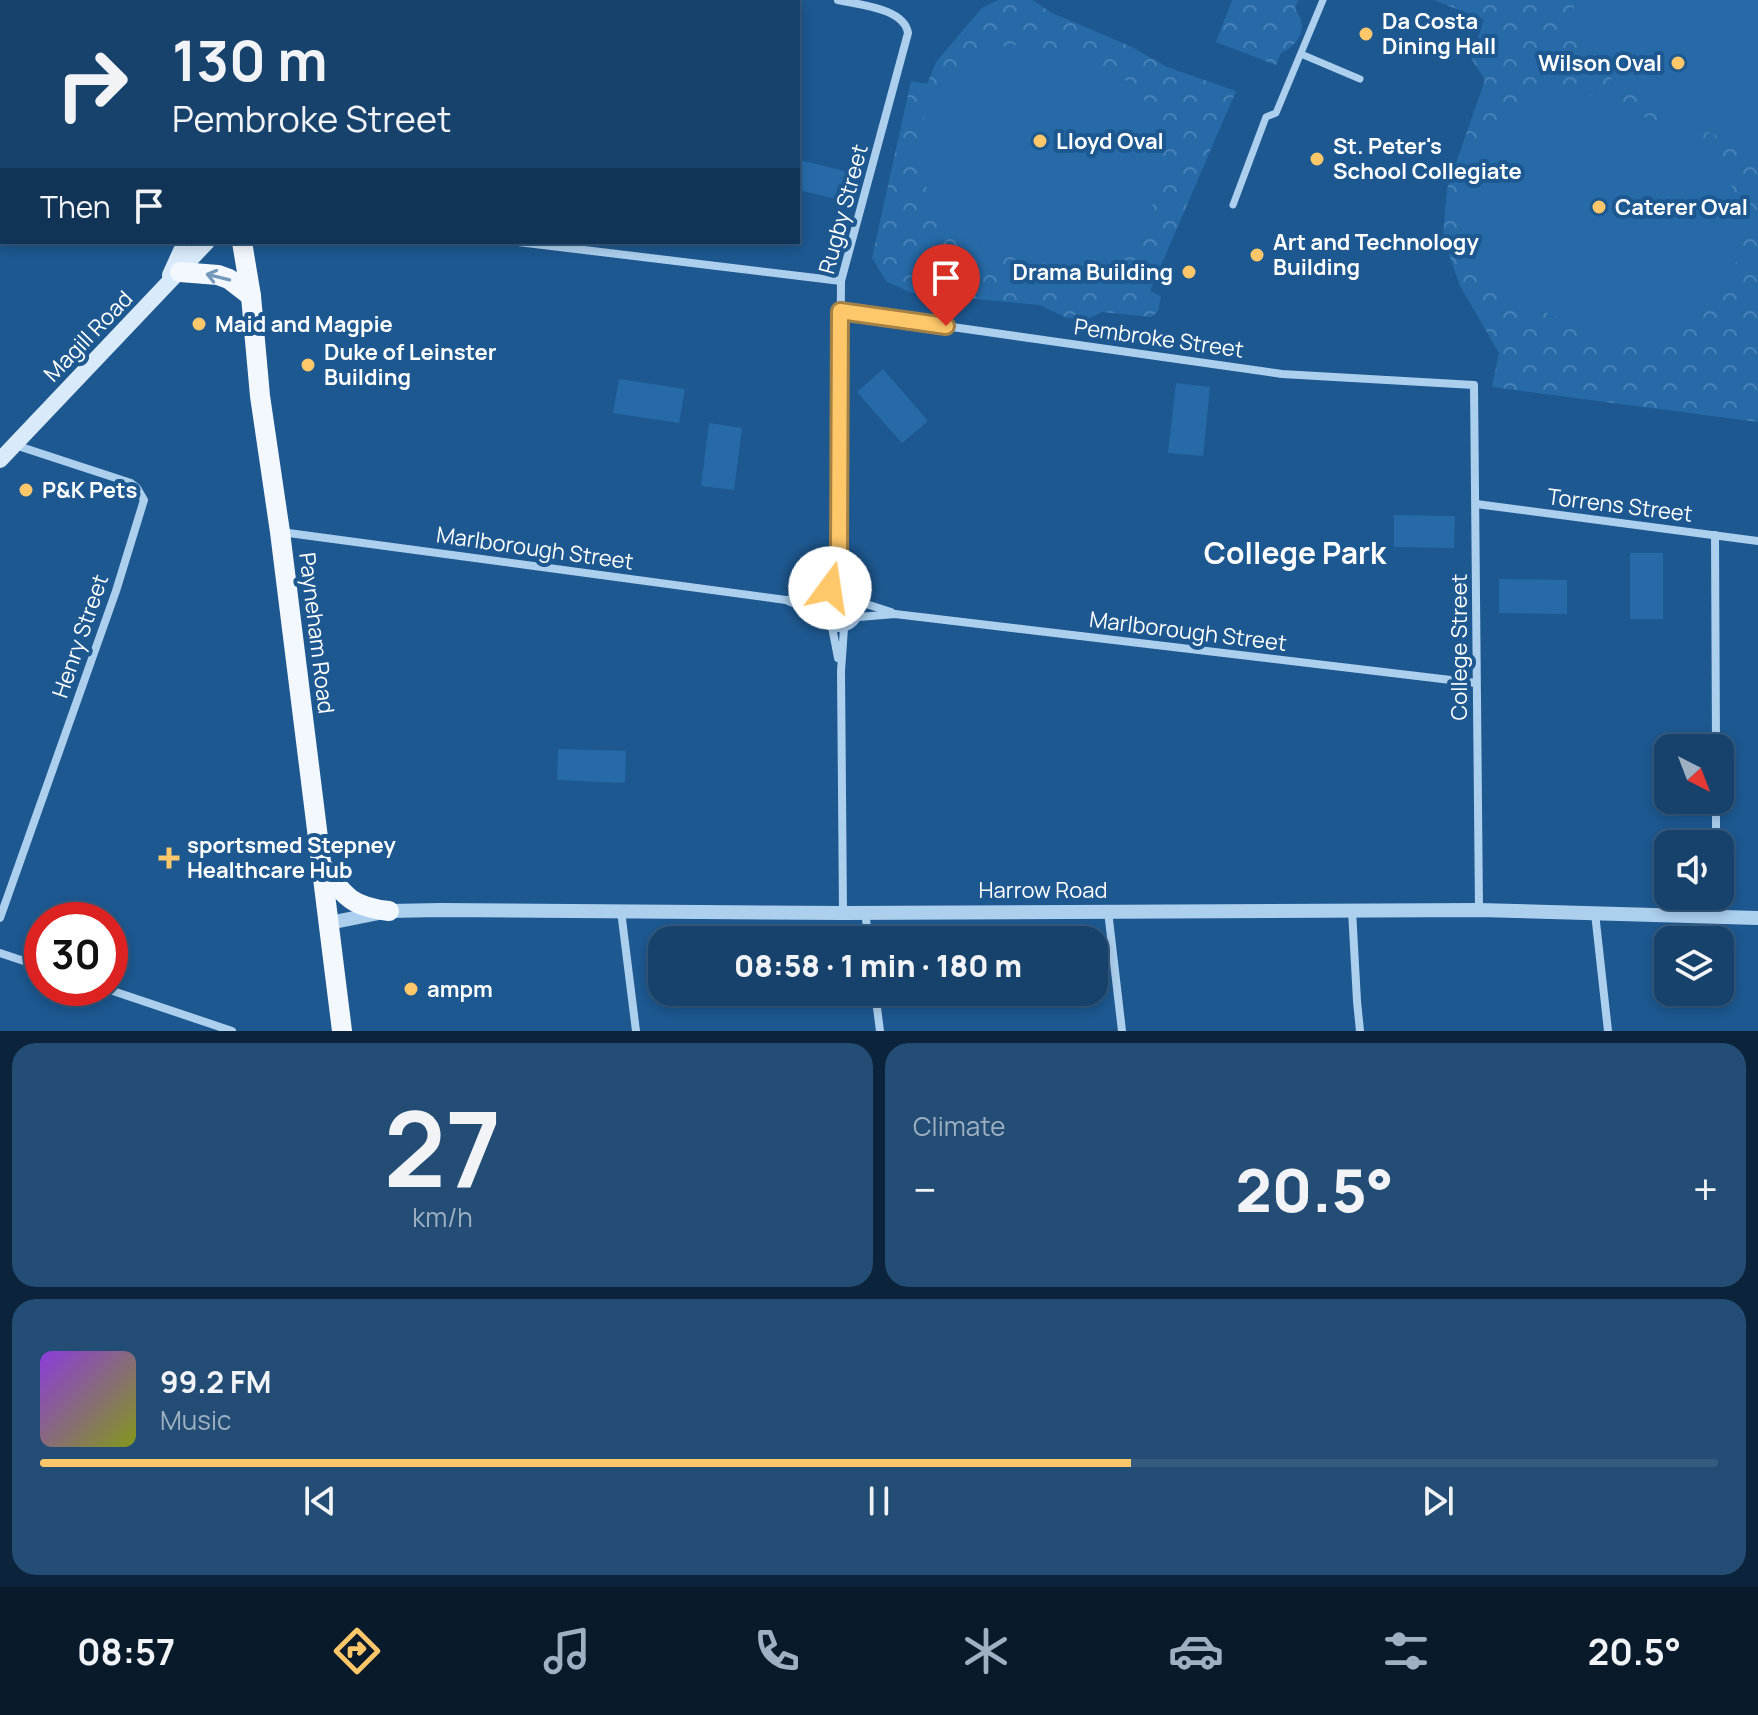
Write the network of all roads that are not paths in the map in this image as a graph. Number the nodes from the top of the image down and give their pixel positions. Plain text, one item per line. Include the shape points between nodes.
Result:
1 (838, 0) edge
2 (1323, 0) edge
3 (1301, 54) junction
4 (1360, 79) dead end
5 (1233, 205) dead end
6 (184, 244) edge
7 (205, 244) edge
8 (242, 244) edge
9 (535, 244) edge
10 (180, 272) junction
11 (841, 281) junction
12 (159, 294) junction
13 (251, 296) junction
14 (840, 311) junction
15 (1474, 385) joint
16 (15, 445) junction
17 (0, 460) edge
18 (1476, 504) junction
19 (280, 532) junction
20 (1715, 535) junction
21 (1758, 541) edge
22 (839, 551) junction
23 (833, 587) junction
24 (847, 587) junction
25 (823, 593) junction
26 (786, 600) junction
27 (860, 602) junction
28 (819, 614) junction
29 (895, 614) junction
30 (859, 617) junction
31 (832, 627) junction
32 (844, 628) junction
33 (841, 671) junction
34 (1476, 683) junction
35 (1716, 734) edge
36 (322, 864) junction
37 (1352, 910) junction
38 (1479, 910) junction
39 (1716, 910) edge
40 (389, 911) junction
41 (621, 911) junction
42 (1108, 911) junction
43 (843, 913) junction
44 (865, 913) junction
45 (1595, 913) junction
46 (1716, 916) junction
47 (0, 918) edge
48 (1758, 918) edge
49 (329, 923) junction
50 (867, 926) edge
51 (0, 953) edge
52 (24, 961) edge
53 (128, 996) edge
54 (877, 1006) edge
55 (232, 1031) edge
56 (342, 1031) edge
57 (636, 1031) edge
58 (880, 1031) edge
59 (1122, 1031) edge
60 (1360, 1031) edge
61 (1608, 1031) edge

1 - 11 street, Rugby Street via 894,14 908,33
2 - 3 street
3 - 4 street
3 - 5 street via 1276,113 1266,117
6 - 12 main road
7 - 10 main road, Magill Road
8 - 13 main road, Payneham Road
9 - 11 street
10 - 12 main road, Magill Road
13 -> 10 main road via 218,275
11 - 14 street, Rugby Street
12 - 16 main road, Magill Road
13 - 19 main road, Payneham Road
14 - 15 street, Pembroke Street via 1282,374
14 - 22 street, Rugby Street
15 - 18 street, College Street
16 - 17 main road, Magill Road
16 - 47 street, Henry Street via 131,483 144,500
18 - 20 street, Torrens Street
18 - 34 street, College Street
19 - 26 street, Marlborough Street
19 - 36 main road, Payneham Road
20 - 21 street, Torrens Street
20 - 35 street
22 - 23 street, Rugby Street
22 - 24 street, Rugby Street
23 - 24 street
23 - 25 street
24 - 27 street
25 - 26 street, Marlborough Street
25 - 28 street
26 - 28 street, Marlborough Street
27 - 29 street, Marlborough Street
27 - 30 street
28 - 31 street
29 - 30 street, Marlborough Street
29 - 34 street, Marlborough Street
30 - 32 street
31 - 32 street
31 - 33 street
32 - 33 street
33 - 43 street
34 - 38 street, College Street
36 - 40 main road via 352,901
36 - 49 main road, Payneham Road
37 - 38 street, Harrow Road
37 - 42 street, Harrow Road
37 - 60 street
38 - 45 street, Harrow Road
39 - 46 street
40 - 41 street, Harrow Road
40 - 49 street, Harrow Road
41 - 43 street, Harrow Road
41 - 57 street
42 - 44 street, Harrow Road
42 - 59 street
43 - 44 street, Harrow Road
44 - 50 street
45 - 46 street, Harrow Road
45 - 61 street
46 - 48 street, Harrow Road
49 - 56 main road, Payneham Road
51 - 52 street
53 - 55 street
54 - 58 street

